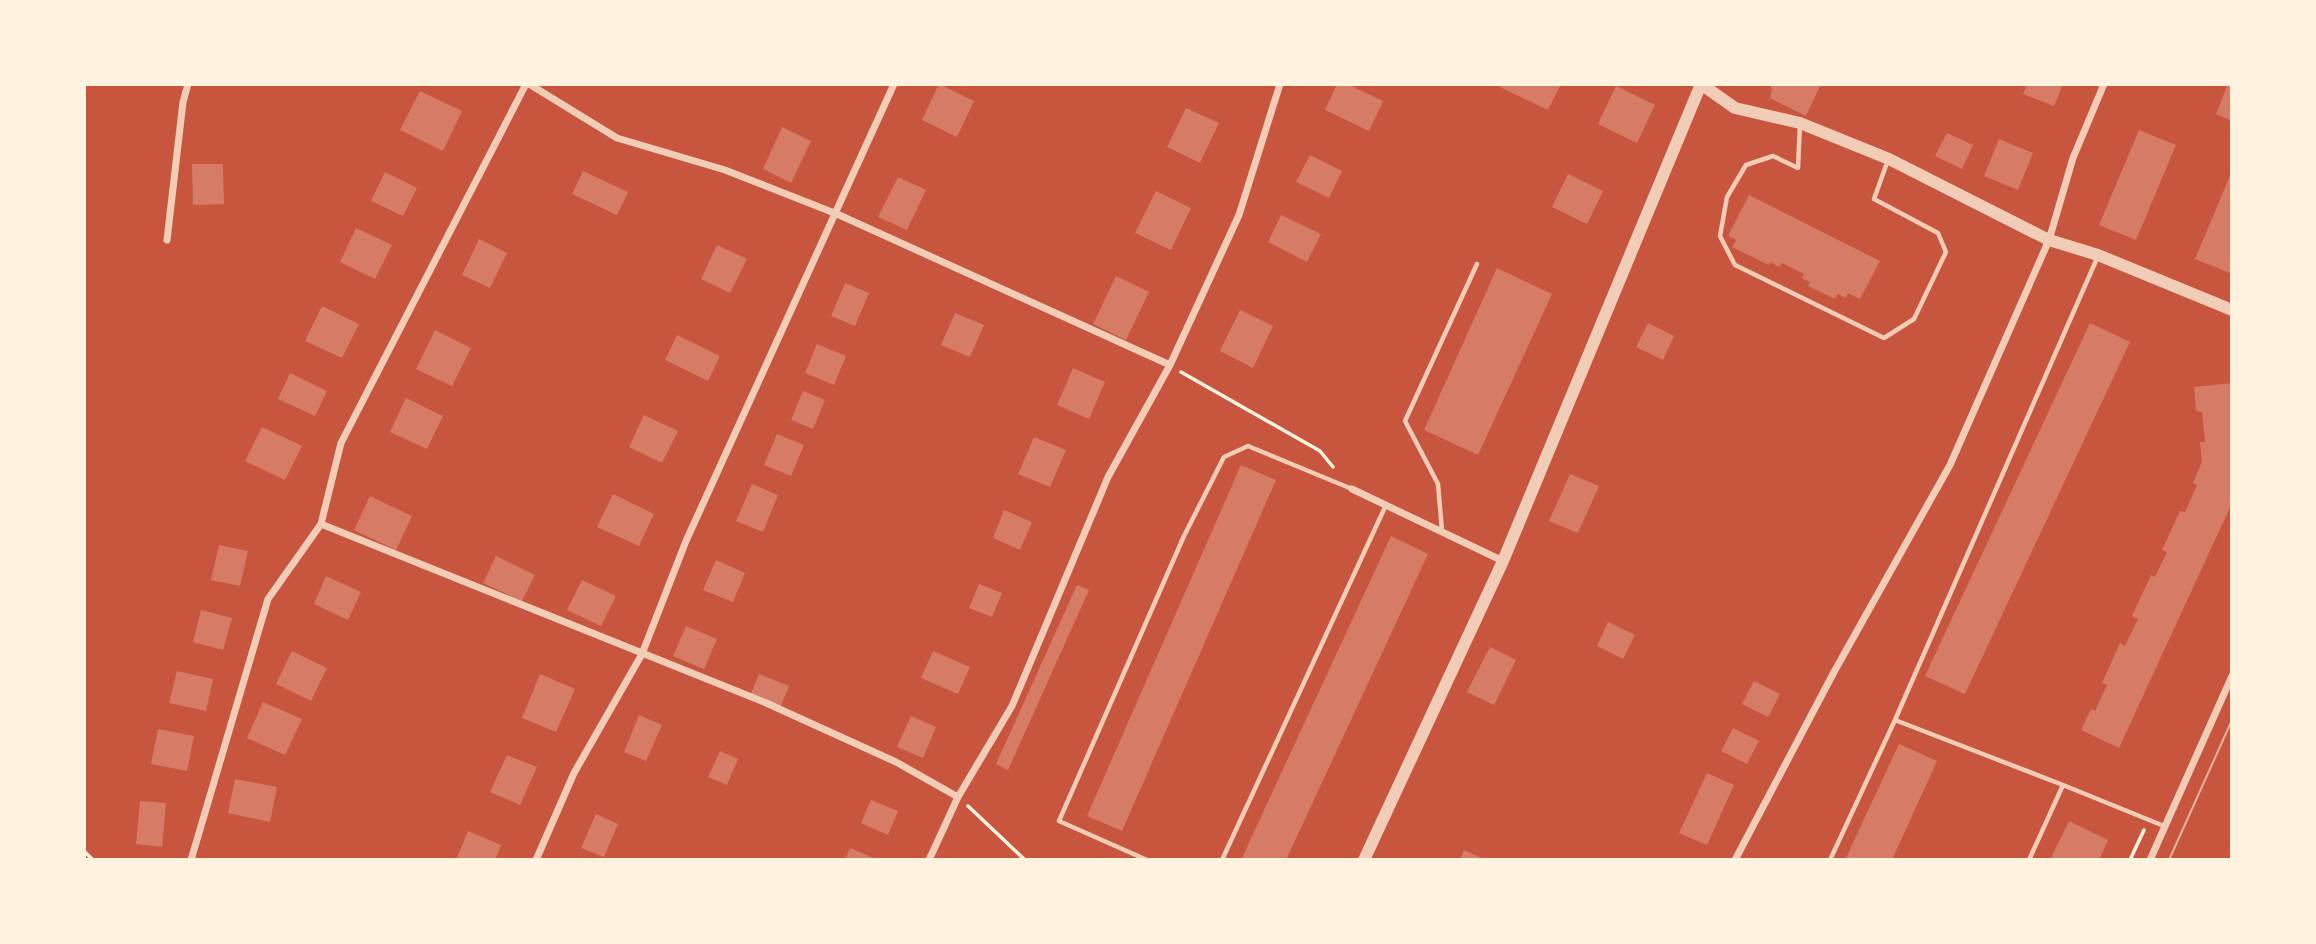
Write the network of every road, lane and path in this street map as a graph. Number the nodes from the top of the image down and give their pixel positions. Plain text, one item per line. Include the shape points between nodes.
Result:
1 (188, 84) edge
2 (527, 84) edge
3 (894, 84) edge
4 (1280, 84) edge
5 (1701, 84) edge
6 (2104, 84) edge
7 (1800, 123) junction
8 (1889, 159) junction
9 (837, 215) junction
10 (167, 240) dead end
11 (2049, 240) junction
12 (2098, 255) junction
13 (1477, 264) dead end
14 (2232, 310) edge
15 (1170, 365) junction
16 (1352, 489) junction
17 (1386, 505) junction
18 (321, 524) junction
19 (1442, 532) junction
20 (1503, 561) junction
21 (642, 654) junction
22 (2232, 677) edge
23 (1895, 720) junction
24 (2063, 785) junction
25 (958, 797) junction
26 (2148, 820) junction
27 (2165, 827) junction
28 (84, 851) edge
29 (93, 860) edge
30 (191, 860) edge
31 (536, 860) edge
32 (929, 860) edge
33 (1025, 860) edge
34 (1147, 860) edge
35 (1222, 860) edge
36 (1364, 860) edge
37 (1735, 860) edge
38 (1830, 860) edge
39 (2029, 860) edge
40 (2130, 860) edge
41 (2150, 860) edge

1 - 10 street
2 - 9 street via 617,138 725,170
2 - 18 street via 341,443
3 - 9 street
4 - 15 street via 1239,215
5 - 7 street via 1735,108
5 - 20 street
6 - 11 street via 2073,158
7 - 8 street
7 - 8 lane via 1798,168 1773,156 1746,165 1727,197 1720,236 1735,265 1884,338 1914,320 1946,252 1938,233 1874,199
8 - 11 street
9 - 15 street
9 - 21 street via 687,541
11 - 12 street
11 - 37 street via 1950,465
12 - 14 street
12 - 23 lane
13 - 19 lane via 1405,421 1438,484
15 - 16 path via 1320,451
15 - 25 street via 1108,477 1012,706
16 - 17 street
16 - 34 lane via 1248,446 1224,457 1184,536 1059,821
17 - 19 street
17 - 35 lane
18 - 21 street
18 - 30 street via 268,599
19 - 20 street
20 - 36 street
21 - 25 street via 884,756
21 - 31 street via 574,774
22 - 27 street
23 - 24 lane
23 - 38 lane
24 - 26 lane
24 - 39 lane
25 - 32 street
25 - 33 path
26 - 27 lane
26 - 40 path
27 - 41 street
28 - 29 path

